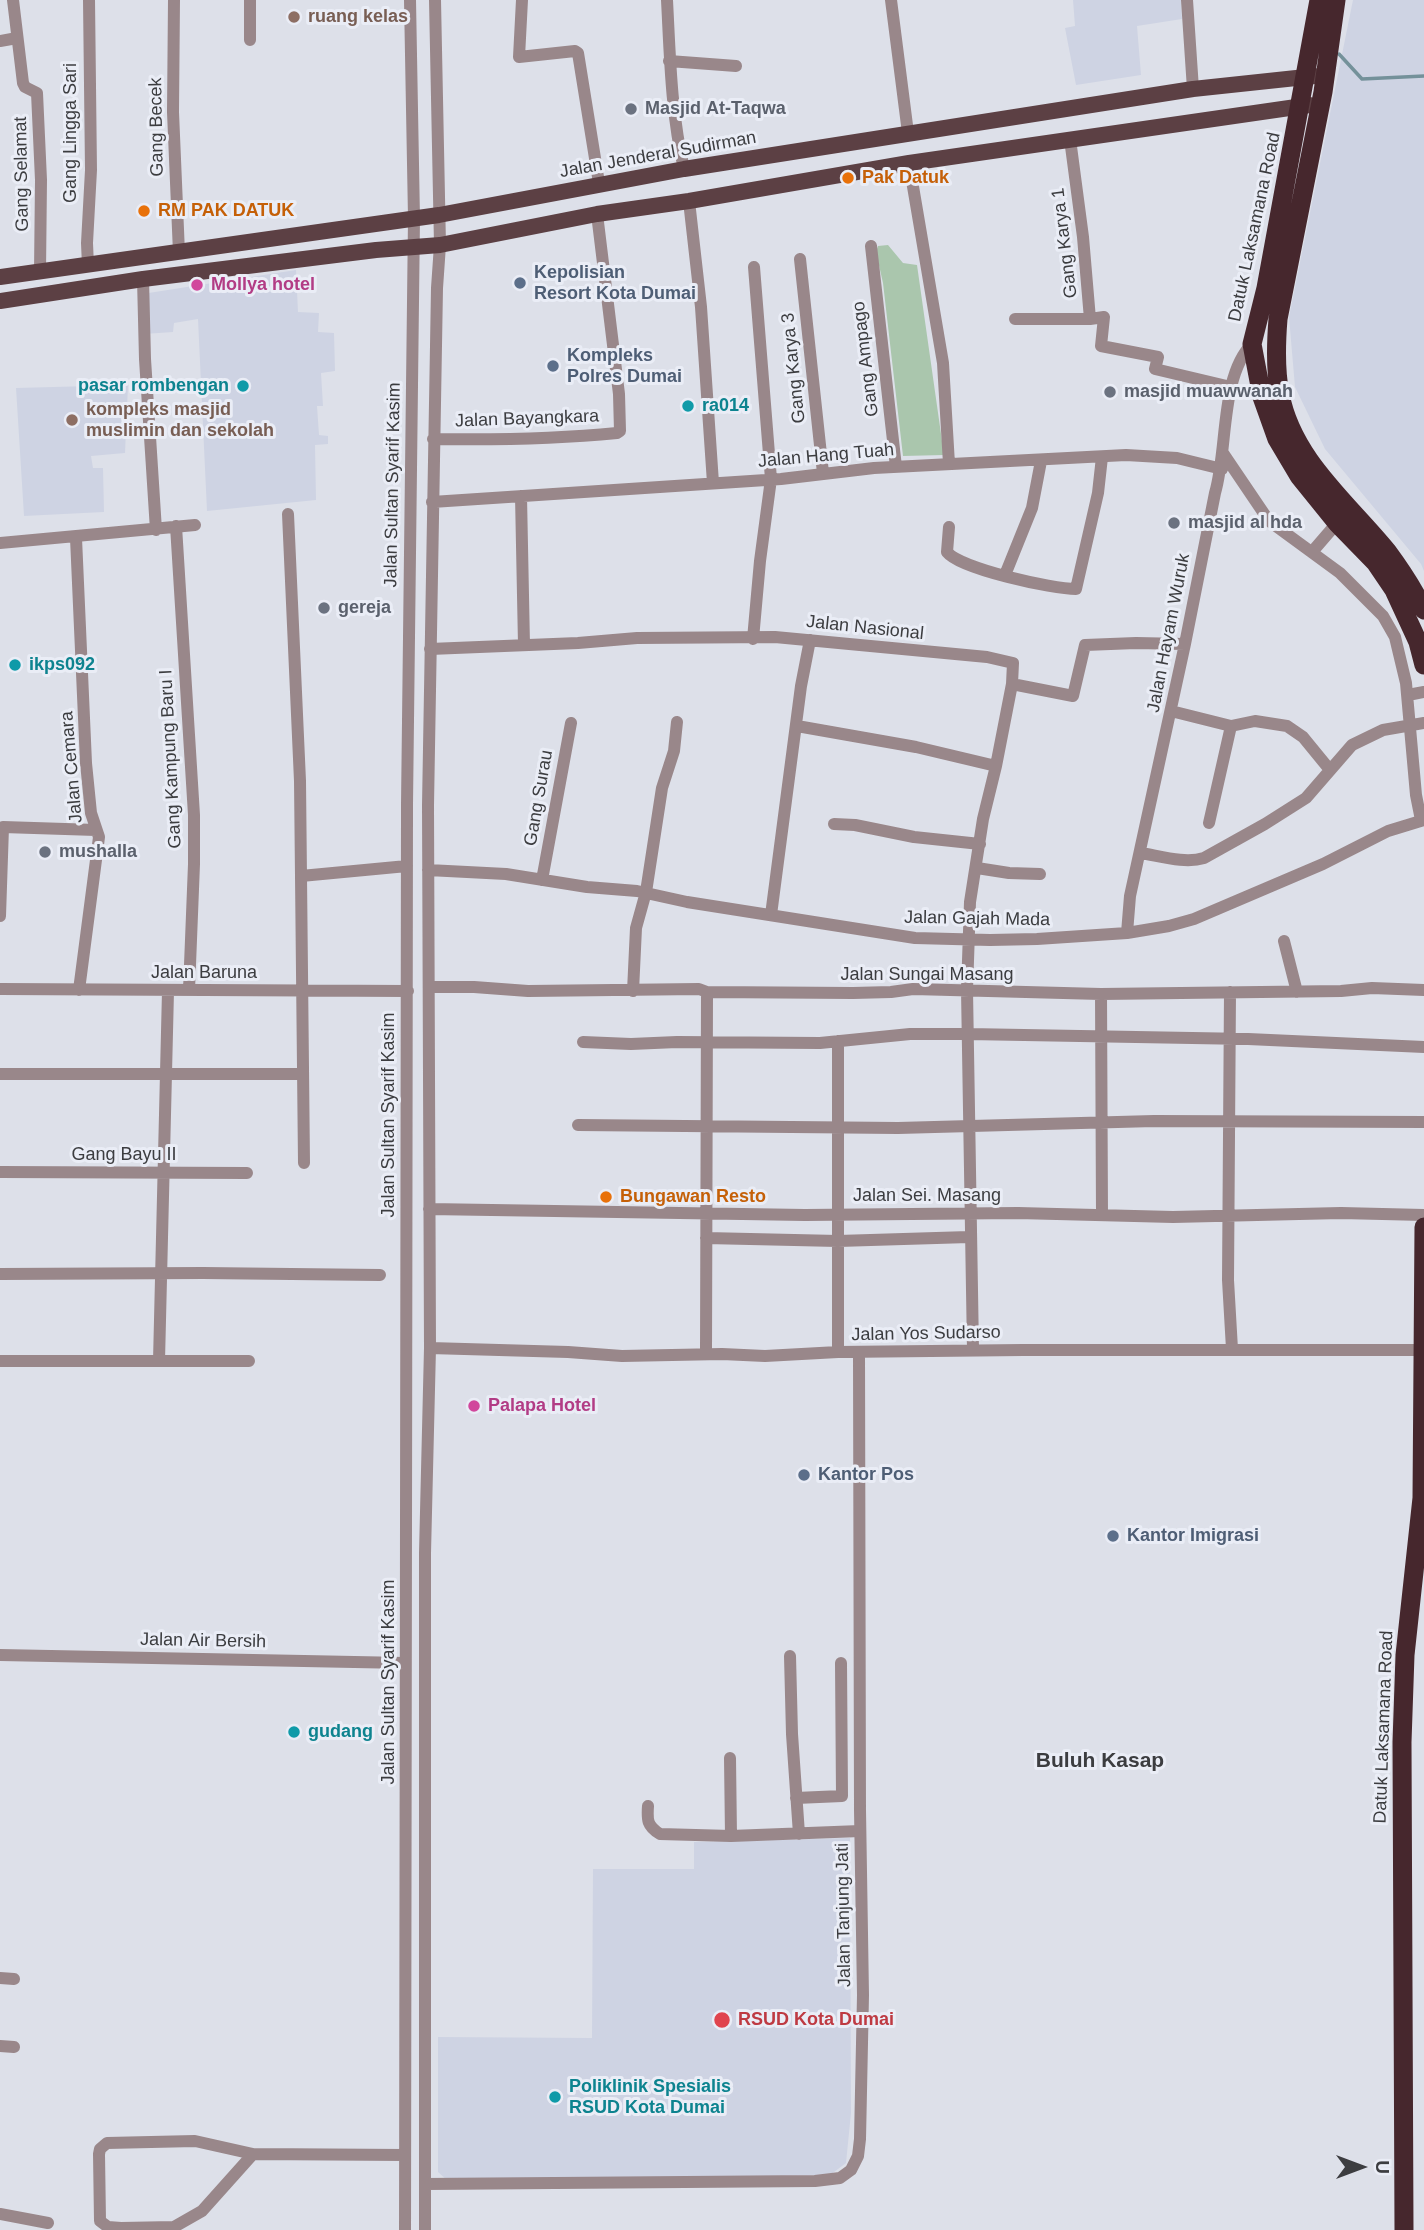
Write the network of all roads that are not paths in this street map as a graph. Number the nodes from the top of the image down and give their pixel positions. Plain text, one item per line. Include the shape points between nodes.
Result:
1 (13, 0) edge
2 (89, 0) edge
3 (174, 0) edge
4 (250, 0) edge
5 (410, 0) edge
6 (435, 0) edge
7 (522, 0) edge
8 (667, 0) edge
9 (891, 0) edge
10 (1187, 0) edge
11 (1319, 0) edge
12 (1336, 0) edge
13 (17, 38) junction
14 (250, 40) dead end
15 (0, 41) edge
16 (669, 61) junction
17 (736, 66) dead end
18 (1314, 76) junction
19 (1193, 89) junction
20 (1310, 105) junction
21 (908, 133) junction
22 (1070, 139) junction
23 (858, 141) junction
24 (909, 163) junction
25 (684, 169) junction
26 (862, 171) junction
27 (599, 183) junction
28 (690, 201) junction
29 (597, 214) junction
30 (439, 215) junction
31 (414, 218) junction
32 (440, 245) junction
33 (871, 246) dead end
34 (413, 247) junction
35 (179, 253) junction
36 (800, 259) dead end
37 (88, 266) junction
38 (754, 267) dead end
39 (40, 272) junction
40 (0, 277) edge
41 (143, 279) junction
42 (0, 301) edge
43 (1090, 318) junction
44 (1015, 319) dead end
45 (1252, 344) junction
46 (1231, 387) junction
47 (433, 439) junction
48 (1223, 453) junction
49 (1102, 457) junction
50 (1041, 461) junction
51 (949, 464) junction
52 (896, 467) junction
53 (1222, 469) junction
54 (823, 473) junction
55 (771, 480) junction
56 (713, 483) junction
57 (521, 496) junction
58 (432, 502) junction
59 (288, 514) dead end
60 (1338, 523) junction
61 (195, 525) dead end
62 (176, 526) junction
63 (949, 527) dead end
64 (156, 530) junction
65 (76, 538) junction
66 (0, 543) edge
67 (1312, 552) junction
68 (1005, 575) junction
69 (1424, 610) edge
70 (753, 639) junction
71 (810, 640) junction
72 (1185, 644) junction
73 (524, 645) junction
74 (430, 649) junction
75 (1424, 665) edge
76 (1012, 684) junction
77 (1424, 692) edge
78 (1408, 695) junction
79 (1171, 711) junction
80 (677, 722) dead end
81 (570, 723) dead end
82 (1417, 723) edge
83 (797, 726) junction
84 (1231, 726) junction
85 (996, 766) junction
86 (1330, 770) junction
87 (1423, 820) edge
88 (1209, 823) dead end
89 (834, 824) dead end
90 (96, 830) junction
91 (980, 844) junction
92 (1141, 853) junction
93 (407, 866) junction
94 (976, 868) junction
95 (428, 870) junction
96 (1040, 874) dead end
97 (300, 876) junction
98 (542, 880) junction
99 (646, 892) junction
100 (771, 915) junction
101 (0, 916) edge
102 (1127, 933) junction
103 (968, 940) junction
104 (1284, 941) dead end
105 (430, 987) junction
106 (0, 989) edge
107 (79, 990) junction
108 (188, 990) junction
109 (967, 990) junction
110 (1424, 990) edge
111 (168, 991) junction
112 (408, 991) junction
113 (633, 991) junction
114 (302, 992) junction
115 (707, 992) junction
116 (1230, 992) junction
117 (1297, 992) junction
118 (1101, 995) junction
119 (968, 1034) junction
120 (1100, 1036) junction
121 (1229, 1040) junction
122 (838, 1041) junction
123 (583, 1042) dead end
124 (707, 1042) junction
125 (1424, 1047) edge
126 (0, 1074) edge
127 (301, 1074) junction
128 (166, 1075) junction
129 (1101, 1122) junction
130 (1229, 1122) junction
131 (1424, 1122) edge
132 (578, 1125) dead end
133 (706, 1126) junction
134 (838, 1127) junction
135 (968, 1128) junction
136 (304, 1163) dead end
137 (0, 1172) edge
138 (164, 1173) junction
139 (247, 1173) dead end
140 (429, 1209) junction
141 (706, 1213) junction
142 (970, 1213) junction
143 (838, 1214) junction
144 (1424, 1214) edge
145 (805, 1215) junction
146 (887, 1215) junction
147 (1102, 1215) junction
148 (1228, 1216) junction
149 (1424, 1227) edge
150 (970, 1237) junction
151 (706, 1238) junction
152 (805, 1240) junction
153 (838, 1241) junction
154 (887, 1241) junction
155 (0, 1273) edge
156 (162, 1273) junction
157 (405, 1276) junction
158 (430, 1348) junction
159 (1232, 1349) junction
160 (973, 1350) junction
161 (1423, 1350) edge
162 (838, 1352) junction
163 (706, 1354) junction
164 (859, 1354) junction
165 (0, 1361) edge
166 (159, 1361) junction
167 (249, 1362) dead end
168 (1423, 1498) edge
169 (0, 1655) edge
170 (790, 1656) dead end
171 (405, 1663) junction
172 (841, 1663) dead end
173 (730, 1758) dead end
174 (425, 1791) junction
175 (406, 1792) junction
176 (796, 1798) junction
177 (648, 1805) dead end
178 (860, 1832) junction
179 (799, 1834) junction
180 (731, 1836) junction
181 (0, 1978) edge
182 (14, 1979) dead end
183 (0, 2046) edge
184 (14, 2047) dead end
185 (253, 2154) junction
186 (405, 2155) junction
187 (425, 2184) junction
188 (0, 2214) edge
189 (48, 2223) dead end
190 (405, 2230) edge
191 (425, 2230) edge
192 (1404, 2230) edge

1 - 13 street, Gang Selamat
2 - 37 street, Gang Lingga Sari
3 - 35 street, Gang Becek
4 - 14 street
5 - 31 street, Jalan Sultan Syarif Kasim
6 - 30 street, Jalan Sultan Syarif Kasim
7 - 27 street via 519,57 579,54
8 - 16 street
9 - 21 street
10 - 19 street
11 - 18 highway, Datuk Laksamana Road
12 - 18 highway
13 - 15 street
13 - 39 street, Gang Selamat via 24,86 37,93
16 - 17 street
16 - 25 street
18 - 19 main road, Jalan Jenderal Sudirman
18 - 20 highway, Datuk Laksamana Road
19 - 21 main road, Jalan Jenderal Sudirman
20 - 22 main road
20 - 45 highway, Datuk Laksamana Road
20 - 69 highway via 1276,338 1280,395 1289,424 1307,456 1386,550
21 - 23 main road, Jalan Jenderal Sudirman
22 - 24 main road
22 - 43 street, Gang Karya 1
23 - 25 main road, Jalan Jenderal Sudirman
23 - 26 main road
24 - 26 main road
24 - 51 street via 943,363
25 - 27 main road, Jalan Jenderal Sudirman
26 - 28 main road
27 - 30 main road, Jalan Jenderal Sudirman
28 - 29 main road
28 - 56 street
29 - 32 main road
29 - 47 street, Jalan Bayangkara via 620,431 546,439
30 - 31 main road, Jalan Jenderal Sudirman
30 - 32 street, Jalan Sultan Syarif Kasim
31 - 34 street, Jalan Sultan Syarif Kasim
31 - 35 main road, Jalan Jenderal Sudirman
32 - 34 main road
32 - 47 street, Jalan Sultan Syarif Kasim
33 - 52 street, Gang Ampago
34 - 41 main road
34 - 93 street, Jalan Sultan Syarif Kasim
35 - 37 main road, Jalan Jenderal Sudirman
36 - 54 street, Gang Karya 3
37 - 39 main road, Jalan Jenderal Sudirman
38 - 55 street
39 - 40 main road, Jalan Jenderal Sudirman
41 - 42 main road
41 - 64 street
43 - 44 street
43 - 46 street, Gang Karya 1 via 1104,317 1103,348 1158,357 1155,369 1161,372
45 - 46 street, Jalan Hayam Wuruk via 1240,359
45 - 60 highway, Datuk Laksamana Road via 1262,397 1278,439 1299,476
46 - 48 street, Jalan Hayam Wuruk
47 - 58 street, Jalan Sultan Syarif Kasim
48 - 53 street, Jalan Hayam Wuruk
48 - 67 street via 1269,521
49 - 50 street, Jalan Hang Tuah
49 - 53 street, Jalan Hang Tuah via 1177,458
49 - 68 street via 1077,588
50 - 51 street, Jalan Hang Tuah
50 - 68 street via 1032,508
51 - 52 street, Jalan Hang Tuah
52 - 54 street, Jalan Hang Tuah
53 - 72 street, Jalan Hayam Wuruk
54 - 55 street, Jalan Hang Tuah
55 - 56 street, Jalan Hang Tuah
55 - 70 street
56 - 57 street, Jalan Hang Tuah
57 - 58 street, Jalan Hang Tuah
57 - 73 street
58 - 74 street, Jalan Sultan Syarif Kasim
59 - 97 street
60 - 67 street
60 - 75 highway, Datuk Laksamana Road via 1394,590
61 - 62 street
62 - 64 street
62 - 108 street, Gang Kampung Baru I via 194,815
63 - 68 street via 949,556
64 - 65 street
65 - 66 street
65 - 90 street, Jalan Cemara via 86,763
67 - 78 street via 1383,616 1395,637
70 - 71 street, Jalan Nasional
70 - 73 street, Jalan Nasional via 637,638
71 - 76 street, Jalan Nasional via 1002,658 1013,663
71 - 83 street
72 - 76 street via 1085,645 1073,696
72 - 79 street, Jalan Hayam Wuruk
73 - 74 street, Jalan Nasional
74 - 95 street, Jalan Sultan Syarif Kasim
76 - 85 street
77 - 78 street
78 - 82 street
79 - 84 street
79 - 92 street, Jalan Hayam Wuruk
80 - 99 street
81 - 98 street, Gang Surau
82 - 86 street via 1363,738
82 - 87 street via 1416,795
83 - 85 street
83 - 100 street
84 - 86 street via 1255,721 1287,726 1303,737
84 - 88 street
85 - 91 street
86 - 92 street via 1306,798 1204,858
87 - 102 street, Jalan Gajah Mada via 1388,831 1213,912
89 - 91 street
90 - 101 street via 4,827
90 - 107 street, Jalan Cemara via 99,837
91 - 94 street
92 - 102 street, Jalan Hayam Wuruk
93 - 97 street
93 - 112 street, Jalan Sultan Syarif Kasim
94 - 96 street
94 - 103 street
95 - 98 street, Jalan Gajah Mada
95 - 105 street, Jalan Sultan Syarif Kasim
97 - 114 street
98 - 99 street, Jalan Gajah Mada
99 - 100 street, Jalan Gajah Mada
99 - 113 street via 636,928
100 - 103 street, Jalan Gajah Mada via 915,938
102 - 103 street, Jalan Gajah Mada
103 - 109 street
104 - 117 street
105 - 113 street, Jalan Sungai Masang
105 - 140 street, Jalan Sultan Syarif Kasim
106 - 107 street, Jalan Baruna
107 - 111 street, Jalan Baruna
108 - 111 street, Jalan Baruna
108 - 114 street, Jalan Baruna
109 - 115 street, Jalan Sungai Masang
109 - 118 street, Jalan Sungai Masang
109 - 119 street
110 - 117 street, Jalan Sungai Masang
111 - 128 street
112 - 114 street, Jalan Baruna
112 - 157 street, Jalan Sultan Syarif Kasim
113 - 115 street, Jalan Sungai Masang
114 - 127 street
115 - 124 street
116 - 117 street, Jalan Sungai Masang
116 - 118 street, Jalan Sungai Masang
116 - 121 street
118 - 120 street
119 - 120 street
119 - 122 street
119 - 135 street
120 - 121 street
120 - 129 street
121 - 125 street
121 - 130 street
122 - 124 street
122 - 134 street
123 - 124 street
124 - 133 street
126 - 128 street
127 - 128 street
127 - 136 street
128 - 138 street
129 - 130 street
129 - 135 street
129 - 147 street
130 - 131 street
130 - 148 street
132 - 133 street
133 - 134 street
133 - 141 street
134 - 135 street
134 - 143 street
135 - 142 street
137 - 138 street, Gang Bayu II
138 - 139 street, Gang Bayu II
138 - 156 street
140 - 141 street, Jalan Sei. Masang
140 - 158 street, Jalan Sultan Syarif Kasim
141 - 145 street, Jalan Sei. Masang
141 - 151 street
142 - 146 street, Jalan Sei. Masang
142 - 147 street, Jalan Sei. Masang
142 - 150 street
143 - 145 street, Jalan Sei. Masang
143 - 146 street, Jalan Sei. Masang
143 - 153 street
144 - 148 street, Jalan Sei. Masang
145 - 152 street
146 - 154 street
147 - 148 street, Jalan Sei. Masang
148 - 159 street
149 - 161 highway, Datuk Laksamana Road
150 - 154 street
150 - 160 street
151 - 152 street
151 - 163 street
152 - 153 street
153 - 154 street
153 - 162 street
155 - 156 street
156 - 157 street
156 - 166 street
157 - 171 street, Jalan Sultan Syarif Kasim
158 - 163 street, Jalan Yos Sudarso via 622,1356
158 - 174 street, Jalan Sultan Syarif Kasim
159 - 160 street, Jalan Yos Sudarso
159 - 161 street, Jalan Yos Sudarso
160 - 164 street, Jalan Yos Sudarso
161 - 168 highway, Datuk Laksamana Road
162 - 163 street, Jalan Yos Sudarso
162 - 164 street, Jalan Yos Sudarso
164 - 178 street, Jalan Tanjung Jati
165 - 166 street
166 - 167 street
168 - 192 highway, Datuk Laksamana Road via 1405,1656 1402,1742
169 - 171 street, Jalan Air Bersih
170 - 176 street
171 - 175 street, Jalan Sultan Syarif Kasim
172 - 176 street via 842,1796
173 - 180 street
174 - 175 street
174 - 187 street, Jalan Sultan Syarif Kasim
175 - 186 street, Jalan Sultan Syarif Kasim
176 - 179 street
177 - 180 street via 647,1823 660,1834
178 - 179 street
178 - 187 street, Jalan Tanjung Jati via 860,2139 851,2170 840,2178 815,2181
179 - 180 street
181 - 182 street
183 - 184 street
185 - 185 street via 202,2211 174,2227 108,2227 100,2221 99,2154 103,2145 195,2141
185 - 186 street
186 - 190 street, Jalan Sultan Syarif Kasim
187 - 191 street, Jalan Sultan Syarif Kasim
188 - 189 street

